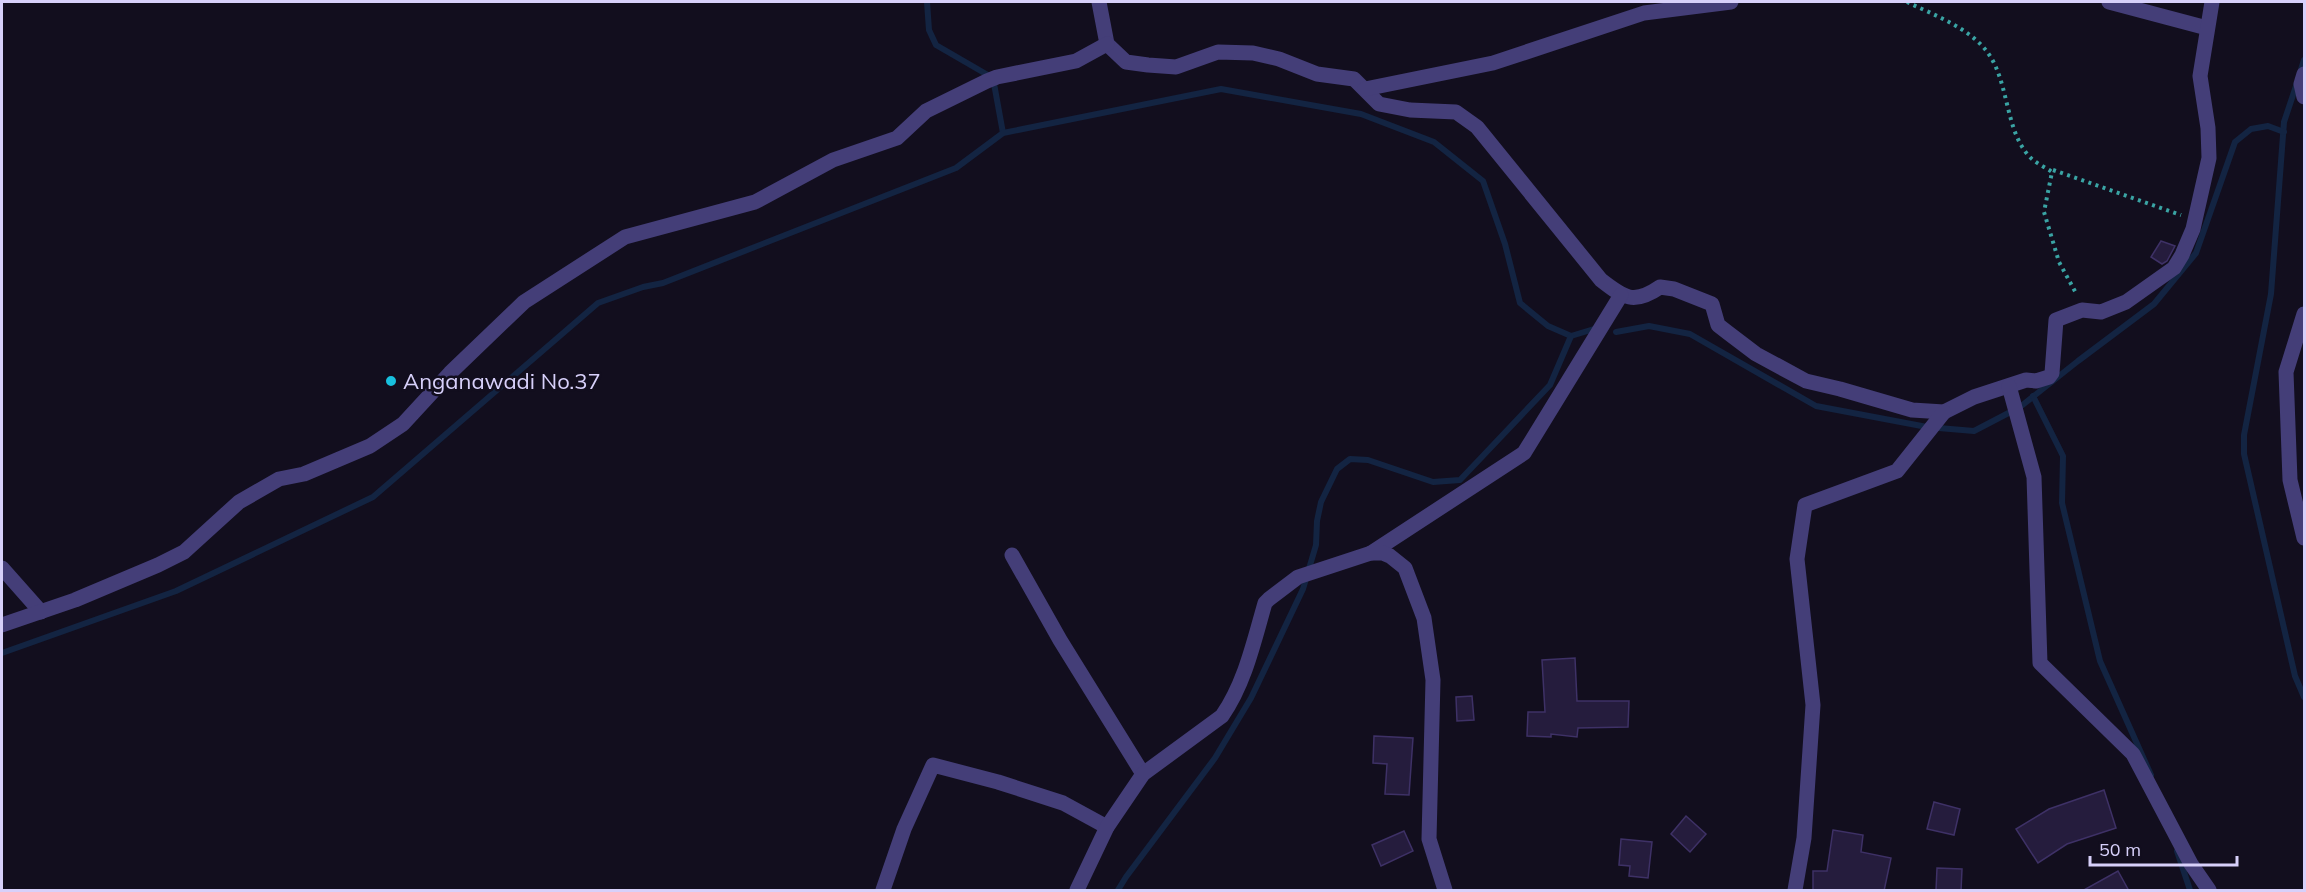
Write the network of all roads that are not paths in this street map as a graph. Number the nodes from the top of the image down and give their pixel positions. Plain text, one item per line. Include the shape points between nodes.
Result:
1 (1099, 2) edge
2 (1731, 2) edge
3 (2109, 2) edge
4 (2212, 2) edge
5 (2207, 28) junction
6 (1107, 44) junction
7 (2304, 74) edge
8 (1365, 89) junction
9 (2304, 97) edge
10 (1622, 296) junction
11 (2304, 314) edge
12 (2009, 386) junction
13 (1944, 412) junction
14 (2304, 538) edge
15 (1371, 553) junction
16 (1012, 555) dead end
17 (2, 568) edge
18 (41, 612) junction
19 (2, 625) edge
20 (1143, 774) junction
21 (1107, 827) junction
22 (883, 891) edge
23 (1077, 891) edge
24 (1445, 891) edge
25 (1795, 891) edge
26 (2210, 891) edge

1 - 6 street
2 - 8 street via 1644,13 1493,63
3 - 5 street
4 - 5 street
5 - 12 street via 2200,76 2209,158 2188,243 2174,268 2126,302 2101,312 2082,310 2056,320 2052,373 2036,381
6 - 8 street via 1126,62 1157,66 1176,67 1218,52 1254,53 1317,74 1354,80
6 - 18 street via 1076,61 992,79 926,111 897,138 832,160 756,201 630,235 524,302 403,424 370,446 304,474 279,479 239,502 184,552
7 - 9 street
8 - 10 street via 1379,104 1456,112 1477,126 1601,279
10 - 13 street via 1637,299 1660,287 1674,289 1712,304 1718,325 1756,354 1806,381 1911,410
10 - 15 street via 1524,453
11 - 14 street via 2286,372 2290,480
12 - 13 street
12 - 26 street via 2034,477 2040,663 2133,754 2191,864
13 - 25 street via 1897,471 1805,505 1797,559 1813,705 1804,837
15 - 20 street via 1298,577 1269,599 1252,651 1222,716
15 - 24 street via 1390,556 1405,568 1424,618 1433,680 1429,839
16 - 20 street
17 - 18 street
18 - 19 street
20 - 21 street
21 - 22 street via 1063,803 933,765 904,829
21 - 23 street

